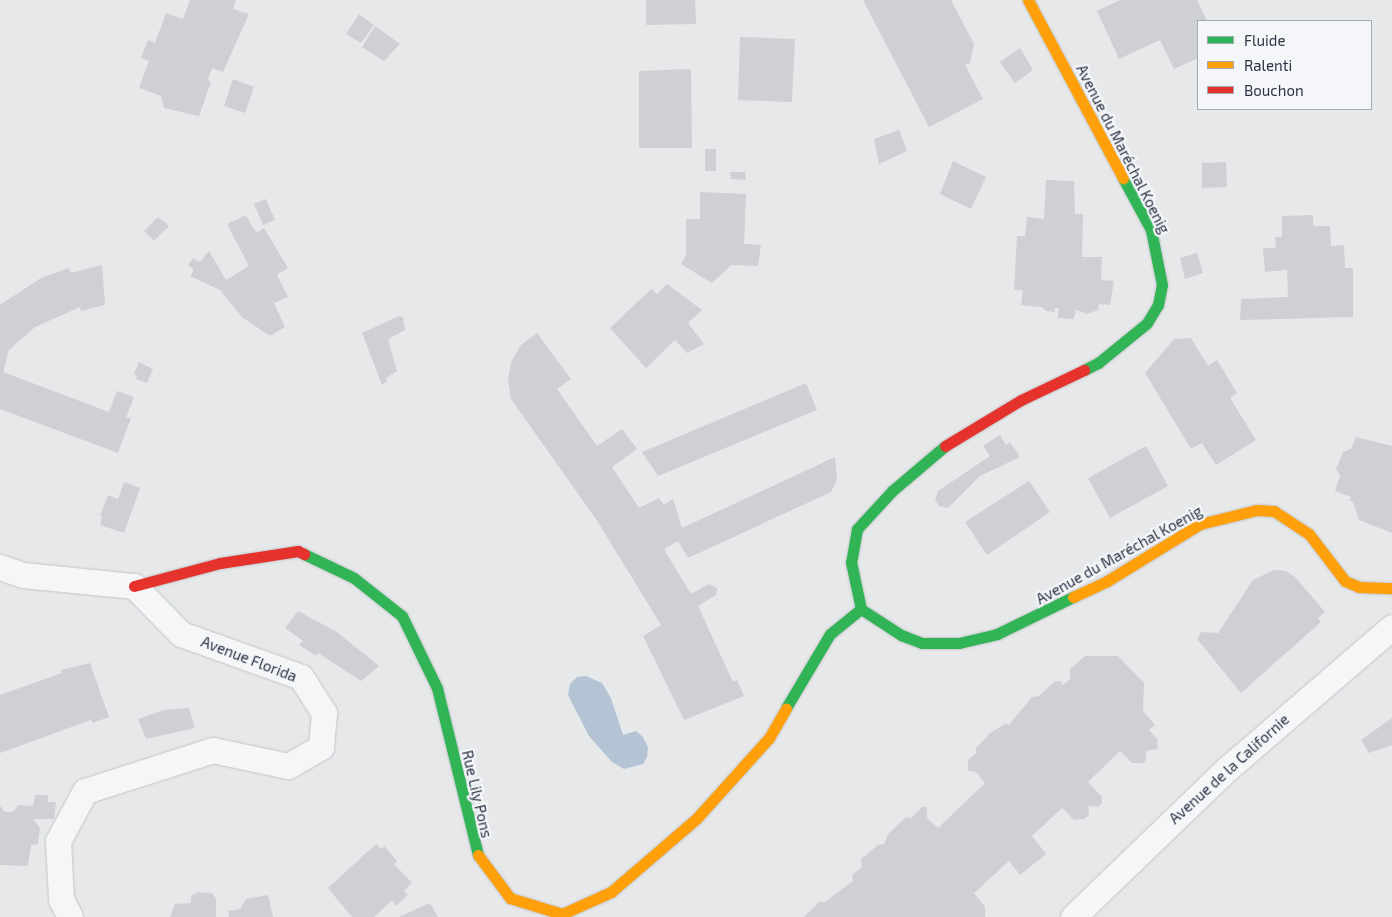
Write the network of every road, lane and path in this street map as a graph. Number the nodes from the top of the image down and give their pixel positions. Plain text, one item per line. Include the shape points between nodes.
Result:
1 (1028, 0) edge
2 (0, 568) edge
3 (134, 586) junction
4 (1392, 588) edge
5 (861, 609) junction
6 (1392, 627) edge
7 (70, 917) edge
8 (1073, 917) edge

1 - 5 street, Avenue du Maréchal Koenig via 1151,230 1162,285 1158,305 1147,323 1098,363 1021,400 943,447 892,491 857,529 851,562
2 - 3 street via 23,575
3 - 5 street, Rue Lily Pons via 220,563 298,551 354,578 402,616 437,688 476,852 510,898 562,914 611,892 696,819 769,738 830,634
3 - 7 street, Avenue Florida via 181,634 301,677 324,713 322,747 288,766 213,750 85,791 58,841 61,899
4 - 5 street, Avenue du Maréchal Koenig via 1359,587 1345,581 1309,534 1274,512 1257,510 1200,524 1107,581 997,634 959,643 922,643 901,635
6 - 8 street, Avenue de la Californie via 1228,768

